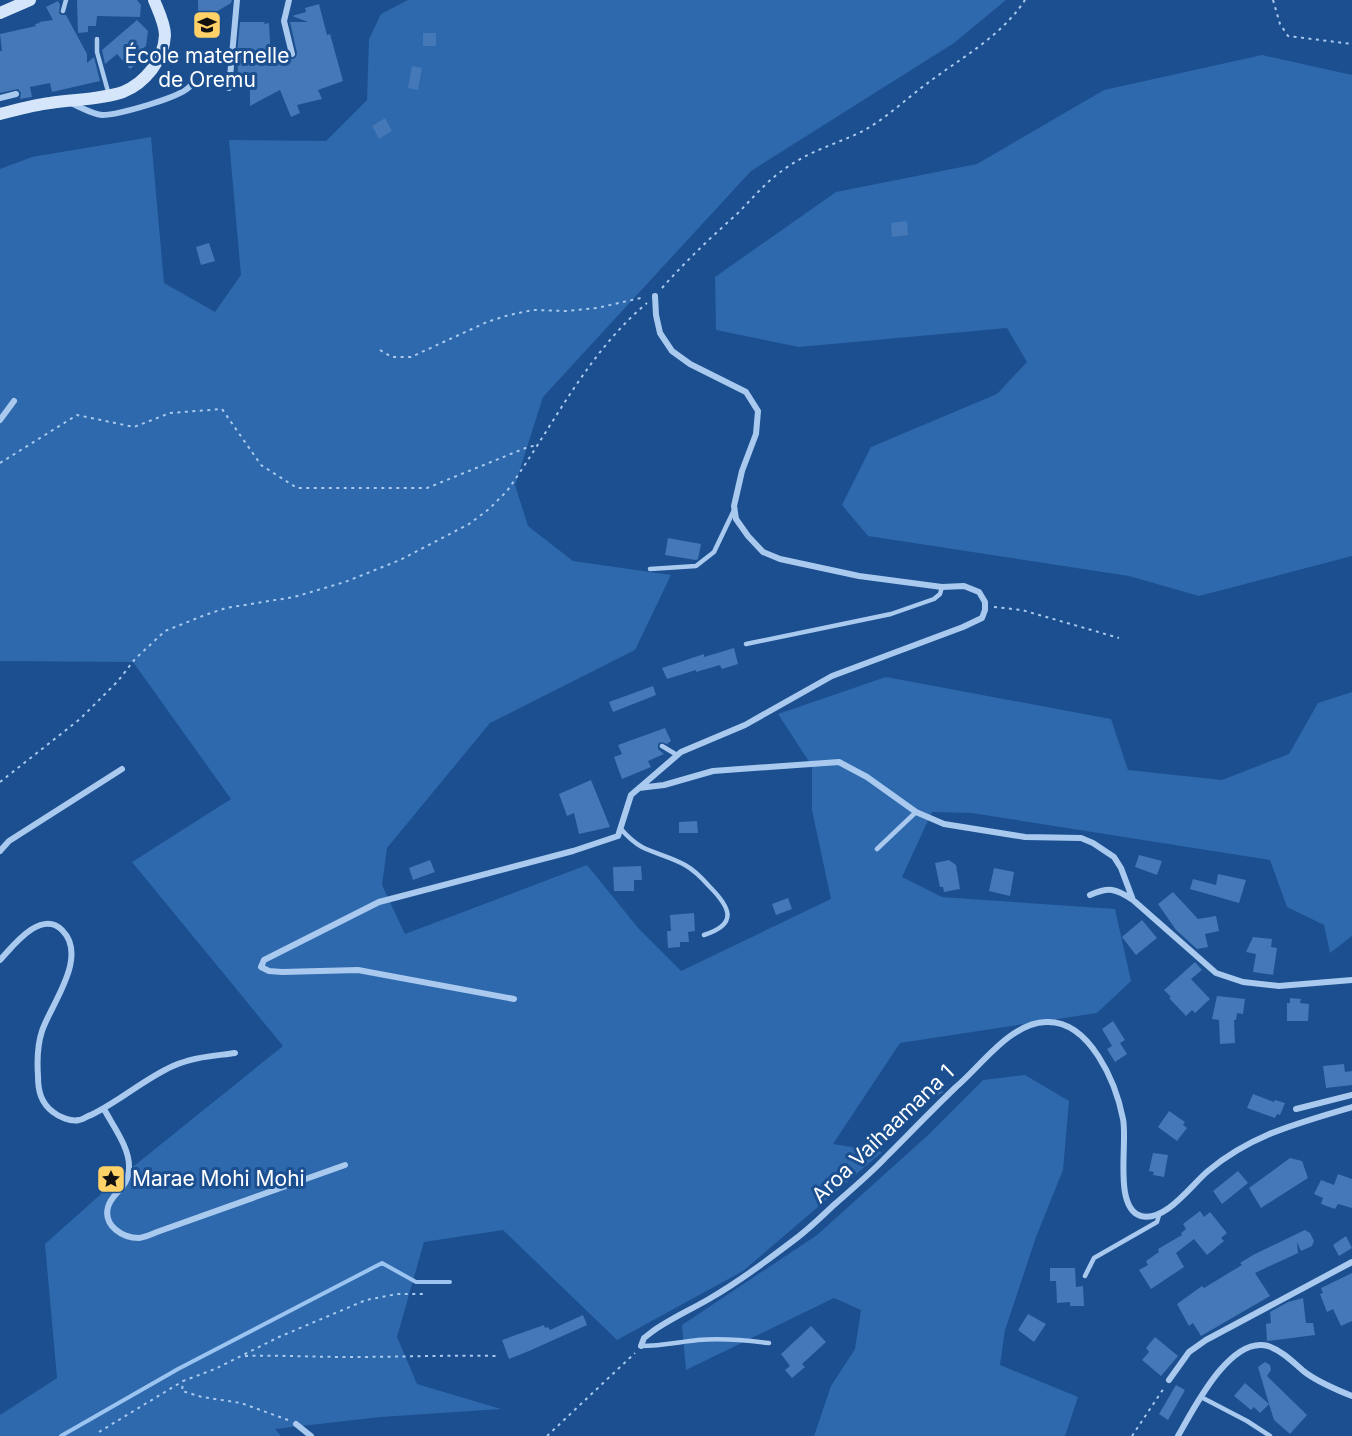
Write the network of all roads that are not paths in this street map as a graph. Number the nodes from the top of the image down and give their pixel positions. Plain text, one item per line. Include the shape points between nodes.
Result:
1 (14, 0) edge
2 (30, 0) edge
3 (66, 0) edge
4 (154, 0) edge
5 (237, 0) edge
6 (290, 0) edge
7 (63, 11) dead end
8 (1, 13) edge
9 (97, 39) dead end
10 (292, 54) dead end
11 (191, 85) dead end
12 (229, 88) dead end
13 (16, 94) dead end
14 (109, 95) junction
15 (0, 98) edge
16 (65, 101) junction
17 (0, 114) edge
18 (656, 295) road end
19 (14, 400) dead end
20 (0, 420) edge
21 (735, 508) junction
22 (650, 569) dead end
23 (942, 587) junction
24 (746, 644) dead end
25 (662, 746) dead end
26 (677, 755) junction
27 (122, 769) dead end
28 (638, 788) junction
29 (916, 812) junction
30 (621, 829) junction
31 (877, 849) dead end
32 (0, 850) edge
33 (1089, 895) dead end
34 (1133, 900) junction
35 (704, 935) dead end
36 (0, 960) edge
37 (1352, 980) edge
38 (514, 999) dead end
39 (236, 1053) dead end
40 (1352, 1095) edge
41 (1352, 1107) edge
42 (104, 1109) junction
43 (1296, 1109) dead end
44 (345, 1165) dead end
45 (1159, 1215) junction
46 (1352, 1262) edge
47 (1085, 1276) dead end
48 (769, 1343) dead end
49 (641, 1346) joint
50 (1169, 1380) road end
51 (1352, 1396) edge
52 (1202, 1397) junction
53 (296, 1424) road end
54 (311, 1436) edge
55 (1178, 1436) edge
56 (1270, 1436) edge

1 - 8 street
2 - 8 main road
3 - 7 lane
4 - 14 main road via 165,34 153,69 124,92
5 - 12 street
6 - 10 street via 284,21
9 - 14 lane
11 - 16 street via 180,95 101,115
13 - 15 street
14 - 16 main road
16 - 17 main road
18 - 21 street via 660,333 672,351 746,392 758,411 756,434 742,471
19 - 20 street
21 - 22 lane via 714,552 696,566
21 - 23 street via 736,519 748,536 763,552 780,559 859,576
23 - 24 lane via 934,599 891,614
23 - 26 street via 964,586 979,592 986,607 982,618 832,676 745,725
25 - 26 lane
26 - 28 street
27 - 32 street
28 - 29 street via 713,771 839,762
28 - 30 street via 631,795
29 - 31 lane
29 - 34 street via 944,824 1025,837 1082,838 1114,857
30 - 35 lane via 642,847 688,866 723,900 728,908 725,925
30 - 38 street via 618,836 607,841 379,902 264,960 261,967 282,972 358,970
33 - 34 street via 1104,889 1118,890
34 - 37 street via 1216,973 1243,982 1279,986
36 - 42 street via 35,926 44,924 62,930 70,946 71,960 68,978 42,1030 38,1089 43,1102 59,1117 78,1120
39 - 42 street via 201,1057 174,1066
40 - 43 street
41 - 45 street via 1248,1143 1196,1180
42 - 44 street via 130,1166 128,1180 108,1206 107,1215 111,1225 127,1236 140,1238
45 - 47 lane via 1157,1222 1094,1258
45 - 49 street, Aroa Vaihaamana 1 via 1140,1215 1127,1202 1124,1121 1106,1068 1084,1037 1064,1023 1044,1022 999,1044 885,1159 800,1236 710,1299 660,1326 644,1338
46 - 50 street via 1206,1340 1189,1352
48 - 49 lane via 722,1339
51 - 52 street via 1309,1375 1268,1346 1256,1346 1230,1359
52 - 55 street
52 - 56 lane
53 - 54 street

